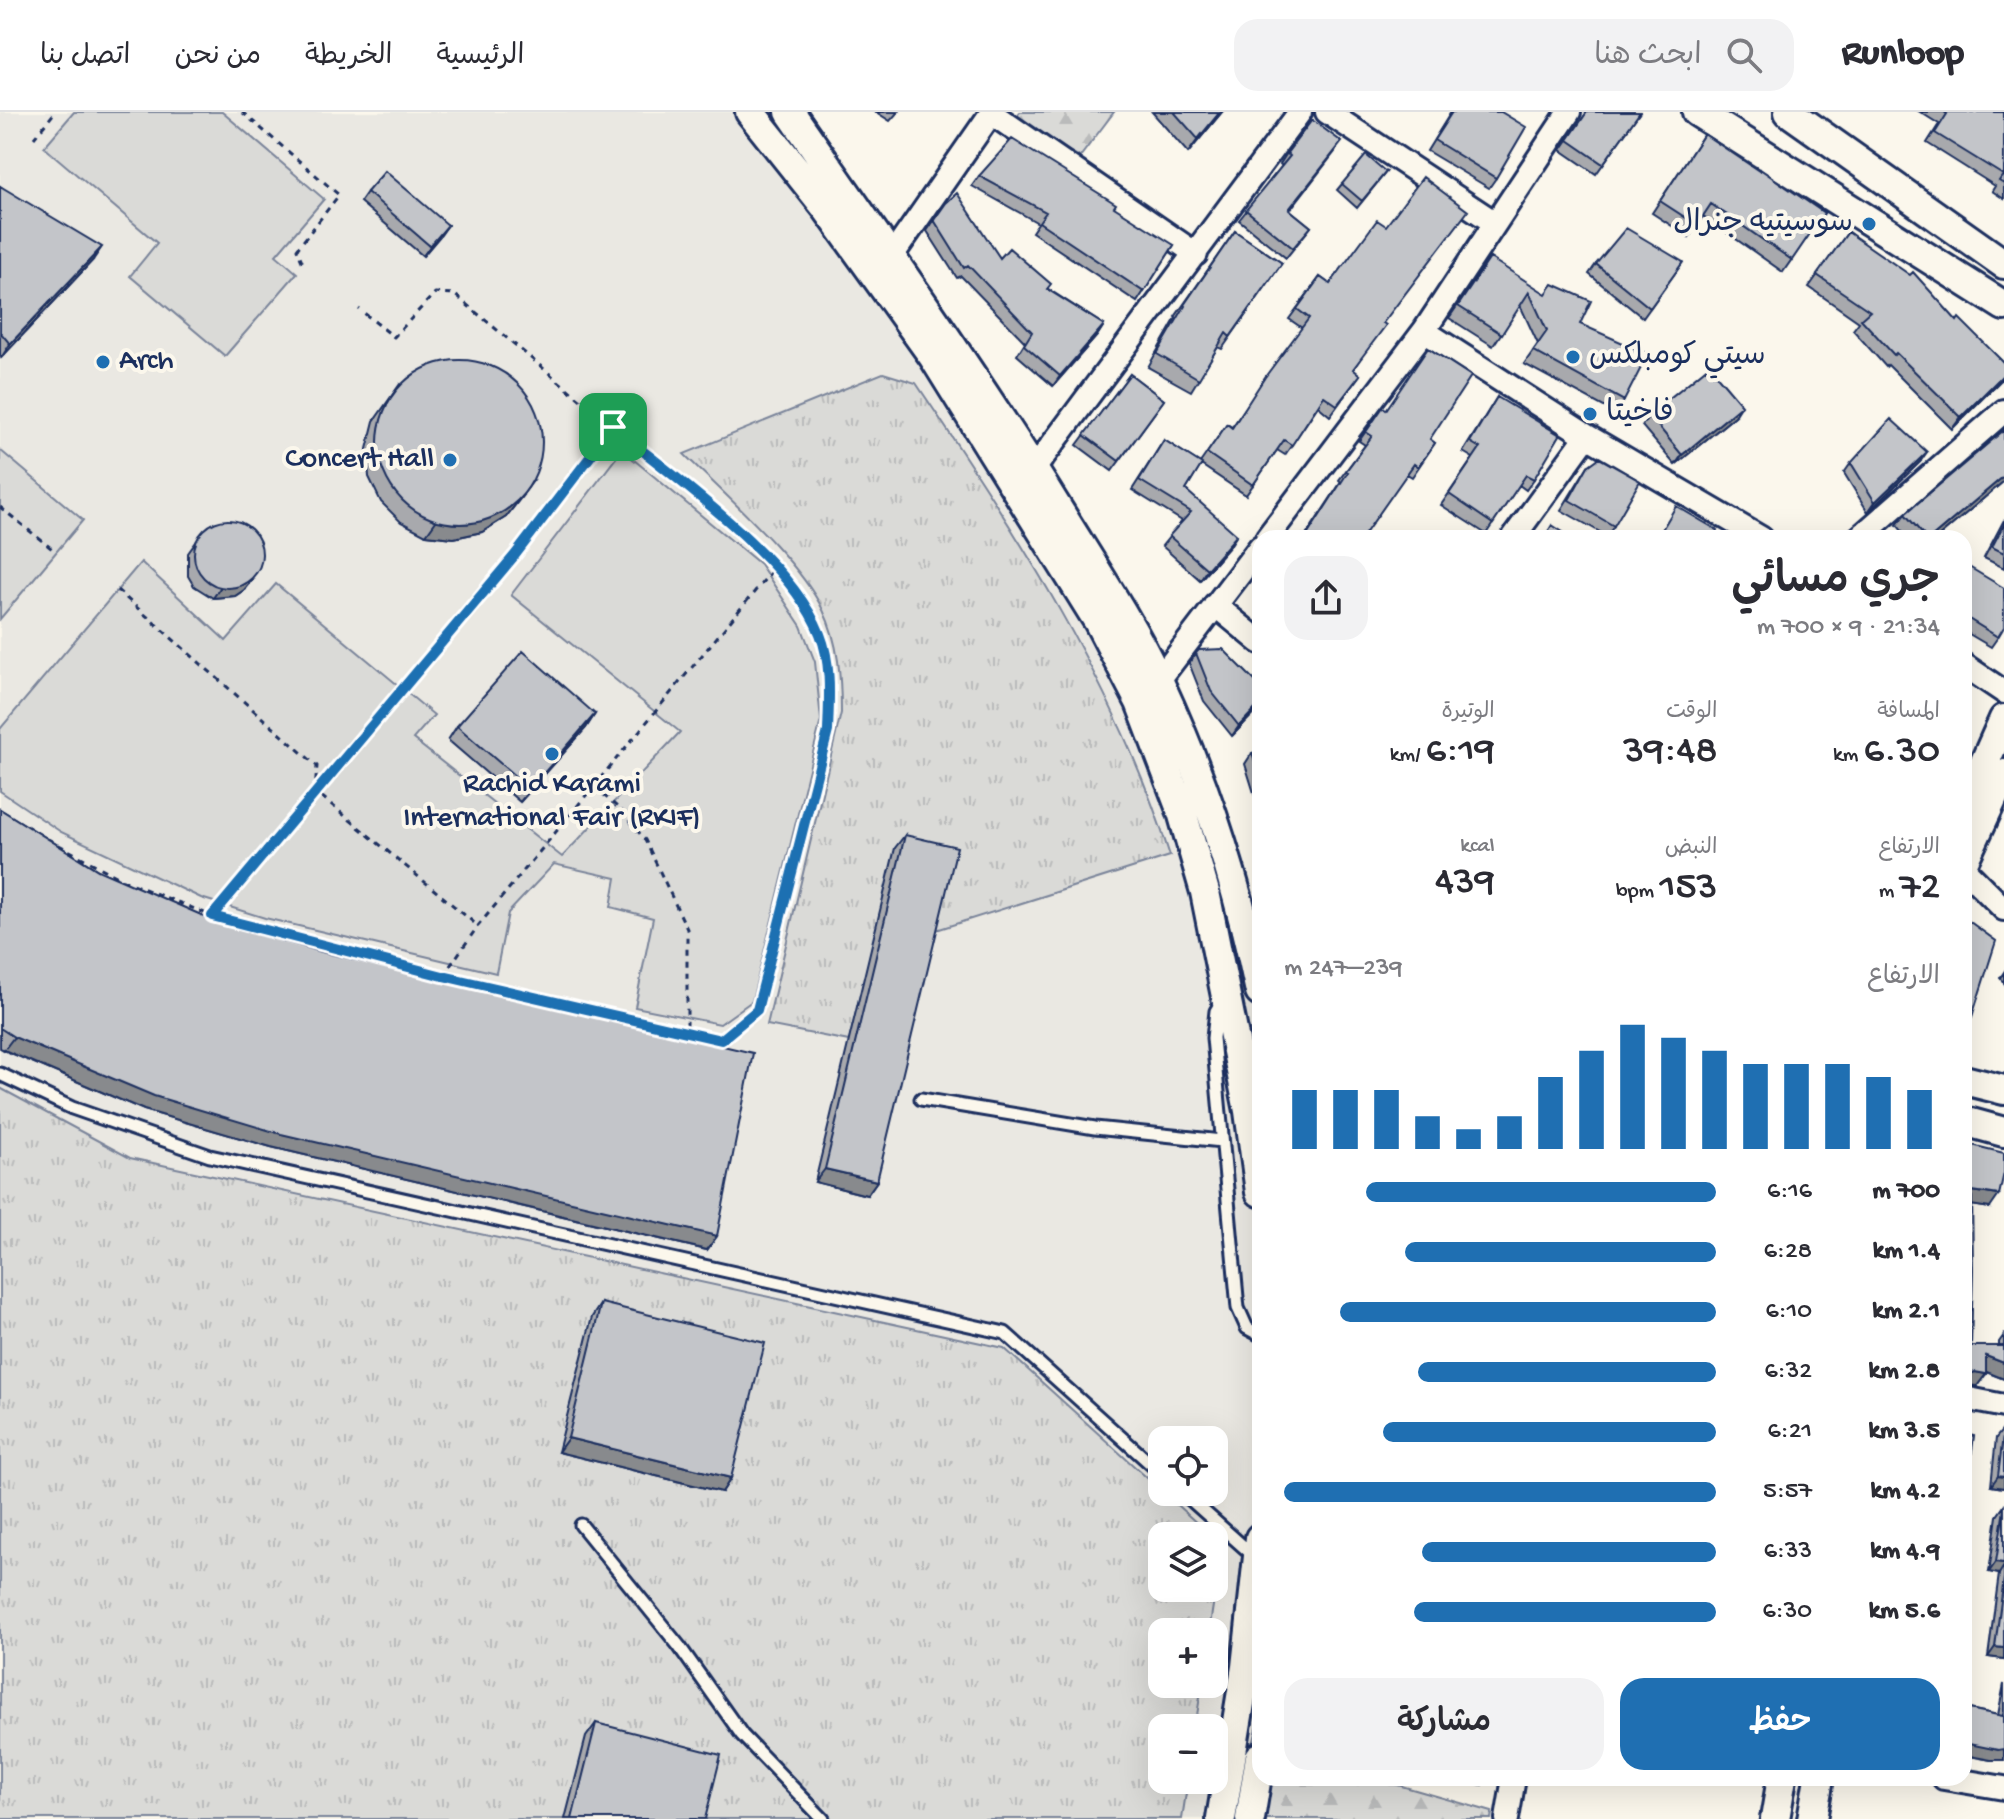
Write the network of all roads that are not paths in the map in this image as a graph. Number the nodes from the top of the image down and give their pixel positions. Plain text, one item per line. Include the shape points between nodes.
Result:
1 (750, 112) edge
2 (790, 112) edge
3 (1300, 112) edge
4 (1327, 112) edge
5 (1569, 112) edge
6 (1697, 112) edge
7 (1789, 112) edge
8 (992, 113) edge
9 (1495, 223) junction
10 (1977, 247) junction
11 (1196, 254) junction
12 (892, 256) junction
13 (2004, 264) edge
14 (1957, 276) junction
15 (2004, 306) edge
16 (1424, 331) junction
17 (2004, 411) edge
18 (1587, 436) junction
19 (1034, 469) junction
20 (1273, 530) edge
21 (1519, 530) edge
22 (1727, 530) edge
23 (1868, 530) edge
24 (1252, 557) edge
25 (1215, 605) junction
26 (1252, 635) edge
27 (1972, 670) edge
28 (1158, 681) junction
29 (2004, 692) edge
30 (2004, 719) edge
31 (2004, 774) edge
32 (1972, 791) edge
33 (1972, 843) edge
34 (1228, 862) junction
35 (1972, 877) edge
36 (1252, 884) edge
37 (2004, 909) edge
38 (1252, 955) edge
39 (1227, 994) junction
40 (0, 1074) edge
41 (1972, 1082) edge
42 (2004, 1090) edge
43 (921, 1099) dead end
44 (1972, 1123) edge
45 (2004, 1132) edge
46 (1252, 1133) edge
47 (1222, 1141) junction
48 (1252, 1331) edge
49 (1972, 1400) edge
50 (2004, 1406) edge
51 (1148, 1461) edge
52 (1201, 1506) edge
53 (581, 1525) dead end
54 (1252, 1544) edge
55 (1252, 1673) edge
56 (1972, 1783) edge
57 (1255, 1786) edge
58 (1512, 1786) edge
59 (1781, 1786) edge
60 (1818, 1786) edge
61 (2004, 1788) edge
62 (823, 1819) edge
63 (1221, 1819) edge
64 (1250, 1819) edge
65 (1507, 1819) edge
66 (1775, 1819) edge
67 (1812, 1819) edge

1 - 39 street via 933,356 1098,621 1140,702 1182,812
2 - 12 street
3 - 11 street
4 - 9 street
5 - 9 street
6 - 14 street
7 - 10 street
8 - 11 street
8 - 12 street
9 - 16 street
10 - 13 street
10 - 14 street
11 - 19 street
12 - 19 street
14 - 15 street
16 - 18 street
16 - 20 street
17 - 23 street
18 - 21 street
18 - 22 street
19 - 28 street
24 - 25 street
25 - 26 street
25 - 28 street
27 - 29 street
28 - 34 street
30 - 32 street
31 - 33 street
34 - 36 street
34 - 38 street
35 - 37 street
39 - 46 street
39 - 47 lane via 1213,1023
40 - 51 lane via 72,1108 210,1156 1005,1333
41 - 42 street
43 - 47 lane via 1095,1128
44 - 45 street
47 - 48 lane via 1238,1308
49 - 50 street
52 - 54 lane
53 - 62 lane via 679,1646 742,1735
55 - 63 street
56 - 61 street
57 - 64 street
58 - 65 street
59 - 66 street
60 - 67 street

